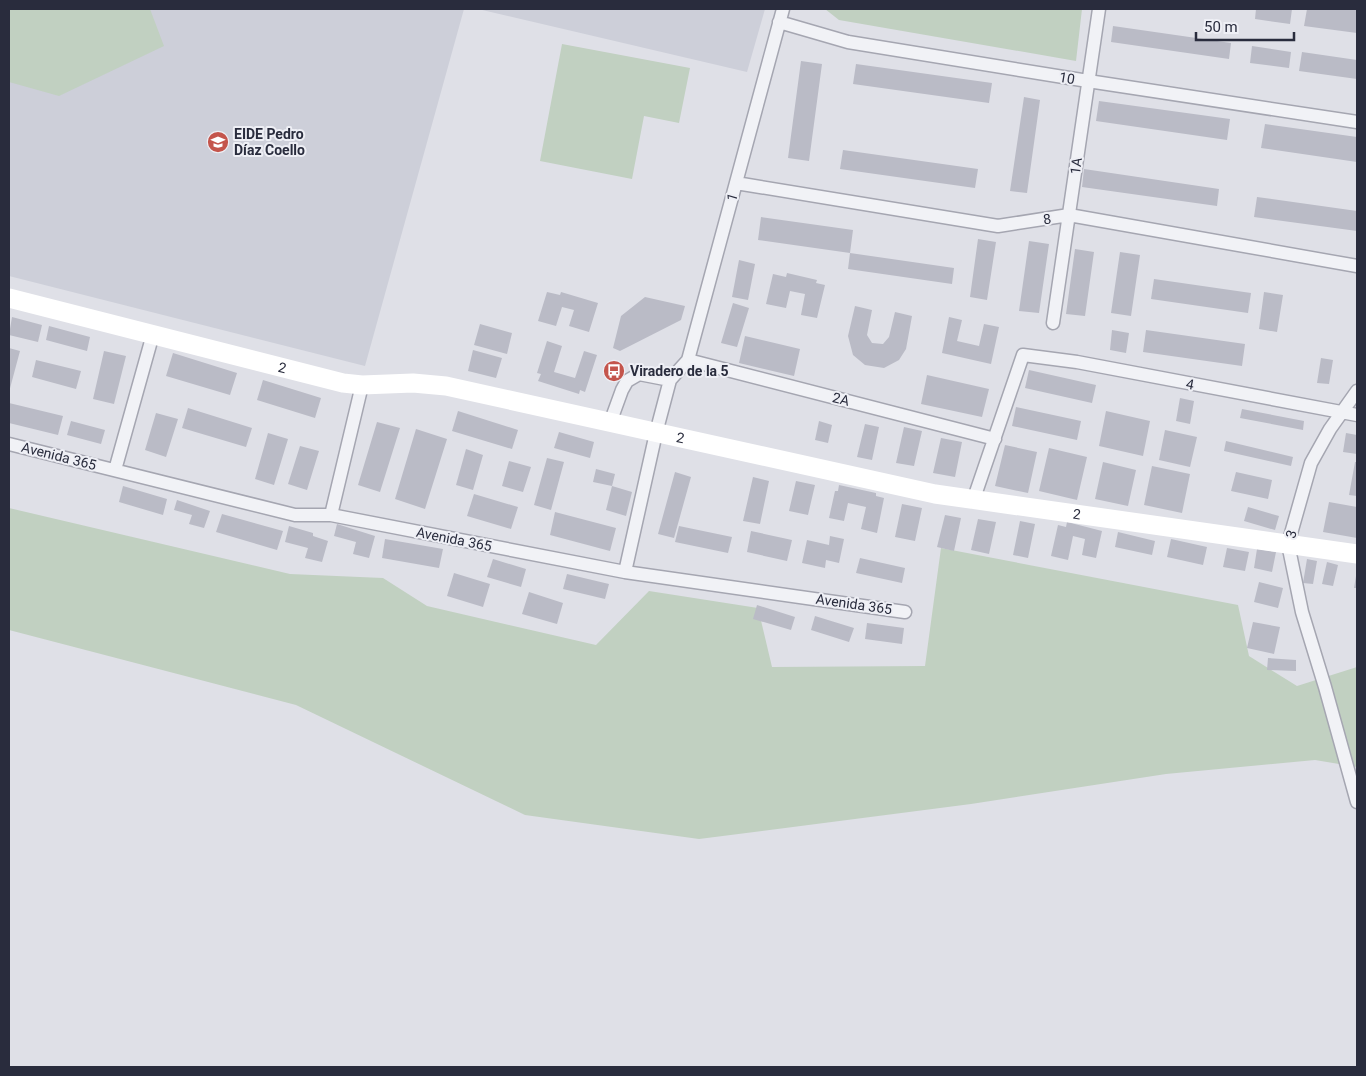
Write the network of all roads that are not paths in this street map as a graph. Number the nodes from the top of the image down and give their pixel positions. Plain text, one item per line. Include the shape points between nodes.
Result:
1 (783, 9) edge
2 (1099, 9) edge
3 (779, 22) junction
4 (1088, 82) junction
5 (1357, 122) edge
6 (736, 183) junction
7 (1069, 215) junction
8 (1357, 266) edge
9 (9, 298) edge
10 (1053, 323) dead end
11 (153, 334) junction
12 (688, 360) junction
13 (670, 380) junction
14 (362, 385) junction
15 (1357, 391) edge
16 (1343, 413) junction
17 (1357, 415) edge
18 (610, 423) junction
19 (656, 433) junction
20 (995, 439) junction
21 (9, 444) edge
22 (115, 470) junction
23 (973, 501) junction
24 (331, 515) junction
25 (1288, 544) junction
26 (1357, 554) edge
27 (625, 572) junction
28 (905, 612) dead end
29 (1357, 802) edge

1 - 3 street, 1
2 - 4 street, 1A
3 - 4 street, 10 via 848,42
3 - 6 street, 1
4 - 5 street, 10
4 - 7 street, 1A
6 - 7 street, 8 via 998,226
6 - 12 street, 1
7 - 8 street, 8
7 - 10 street, 1A
9 - 11 street, 2
11 - 14 street, 2 via 343,383
11 - 22 street
12 - 13 street, 1
12 - 20 street, 2A
13 - 18 street via 639,374 627,381
13 - 19 street, 1
14 - 18 street, 2 via 413,383 446,386
14 - 24 street
15 - 16 street, 3
16 - 17 street, 4
16 - 20 street, 4 via 1077,362 1023,356
16 - 25 street, 3 via 1311,463
18 - 19 street, 2
19 - 23 street, 2
19 - 27 street, 1
20 - 23 street
21 - 22 street, Avenida 365
22 - 24 street, Avenida 365 via 295,515
23 - 25 street, 2
24 - 27 street, Avenida 365
25 - 26 street, 2
25 - 29 street, 3 via 1302,612
27 - 28 street, Avenida 365

